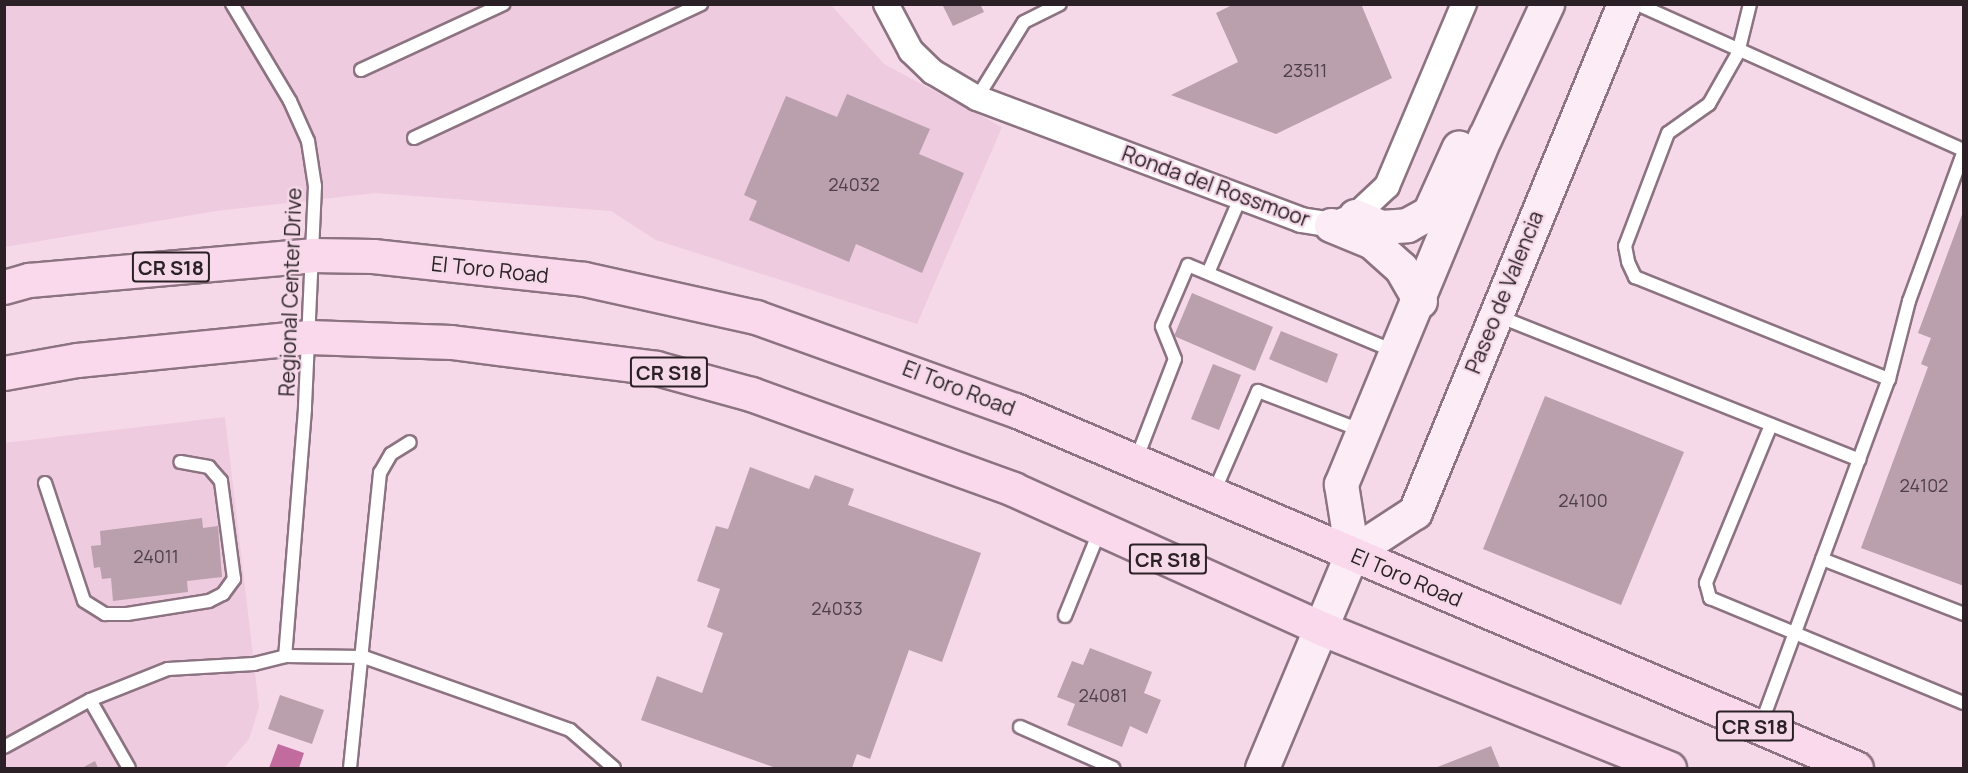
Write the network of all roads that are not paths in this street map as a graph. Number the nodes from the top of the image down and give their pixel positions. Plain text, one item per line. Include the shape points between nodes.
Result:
1 (232, 4) edge
2 (504, 4) edge
3 (701, 4) edge
4 (886, 4) edge
5 (1060, 4) edge
6 (1464, 4) edge
7 (1547, 4) edge
8 (1624, 4) edge
9 (1637, 4) edge
10 (1750, 4) edge
11 (1738, 53) junction
12 (361, 70) dead end
13 (1509, 87) junction
14 (977, 98) junction
15 (414, 138) dead end
16 (1964, 151) edge
17 (1241, 196) junction
18 (1343, 220) junction
19 (312, 255) junction
20 (1208, 273) junction
21 (4, 287) edge
22 (1420, 301) junction
23 (1494, 314) junction
24 (309, 337) junction
25 (1398, 352) junction
26 (4, 373) edge
27 (1889, 379) junction
28 (1771, 425) junction
29 (1364, 432) junction
30 (410, 442) dead end
31 (1859, 460) junction
32 (180, 462) dead end
33 (1136, 462) junction
34 (45, 483) dead end
35 (1213, 495) junction
36 (1100, 529) junction
37 (1352, 553) junction
38 (1822, 559) junction
39 (1964, 614) edge
40 (1065, 616) dead end
41 (1323, 629) junction
42 (1794, 636) junction
43 (285, 656) junction
44 (364, 657) junction
45 (90, 700) junction
46 (1964, 703) edge
47 (1020, 727) dead end
48 (1760, 728) junction
49 (4, 747) edge
50 (129, 768) edge
51 (350, 768) edge
52 (614, 768) edge
53 (1113, 768) edge
54 (1262, 768) edge
55 (1669, 768) edge
56 (1856, 768) edge

1 - 19 lane, Regional Center Drive via 283,86 308,141 315,186
2 - 12 lane
3 - 15 lane
4 - 14 street, Ronda del Rossmoor via 911,51 933,72
5 - 14 lane via 1024,22
6 - 18 street via 1387,186
7 - 13 main road
8 - 23 main road, Paseo de Valencia
9 - 11 lane
10 - 11 lane
11 - 16 lane
11 - 27 lane via 1709,104 1668,133 1625,246 1628,262 1635,277
13 - 18 main road via 1482,107 1428,213 1407,225 1381,227
13 - 22 main road
14 - 17 street, Ronda del Rossmoor
16 - 27 lane via 1909,301
17 - 18 street, Ronda del Rossmoor via 1301,220
17 - 20 lane
18 - 22 main road via 1401,268
19 - 21 main road, El Toro Road / CR S18 via 29,280
19 - 24 lane, Regional Center Drive
19 - 33 main road, El Toro Road / CR S18 via 584,279 756,317 904,366
20 - 25 lane
20 - 33 lane via 1188,265 1162,326 1175,359
22 - 25 main road
23 - 28 lane
23 - 37 main road, Paseo de Valencia via 1415,512
24 - 26 main road, CR S18 via 77,360
24 - 36 main road, CR S18 via 462,343 656,368 918,453
24 - 43 lane, Regional Center Drive
25 - 29 main road
27 - 31 lane
28 - 31 lane
28 - 42 lane via 1705,590 1710,597
29 - 35 lane via 1258,391
29 - 37 main road via 1341,484
30 - 44 lane via 391,454 380,473
31 - 38 lane
32 - 34 lane via 209,467 221,481 234,579 223,594 209,601 127,614 105,614 84,601
33 - 35 main road, El Toro Road / CR S18
35 - 37 main road, El Toro Road / CR S18
36 - 40 lane
36 - 41 main road, CR S18
37 - 41 main road
37 - 48 main road, El Toro Road / CR S18
38 - 39 lane
38 - 42 lane
41 - 54 main road
41 - 55 main road, CR S18
42 - 46 lane
42 - 48 lane
43 - 44 lane
43 - 45 lane via 254,664 168,669
44 - 51 lane
44 - 52 lane via 570,730
45 - 49 lane
45 - 50 lane
47 - 53 lane
48 - 56 main road, El Toro Road / CR S18

